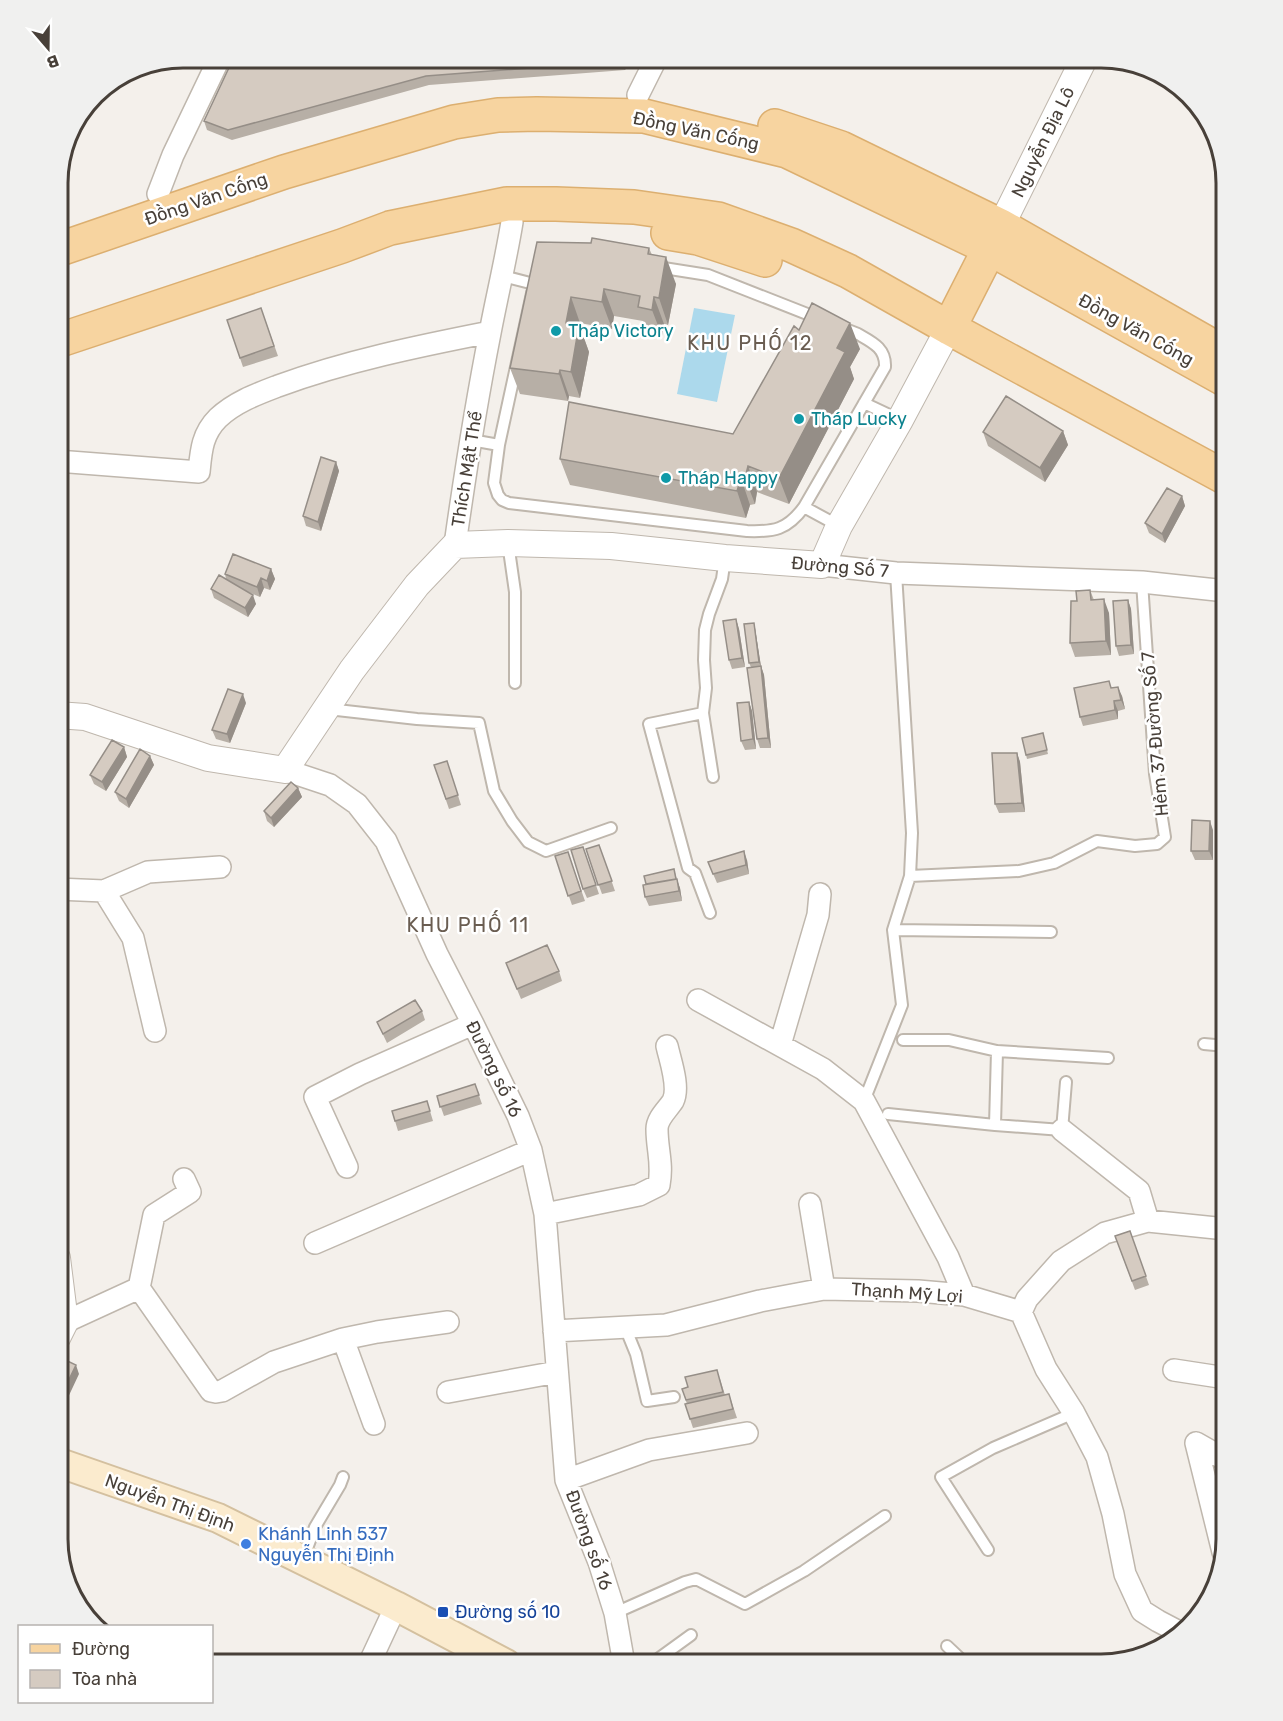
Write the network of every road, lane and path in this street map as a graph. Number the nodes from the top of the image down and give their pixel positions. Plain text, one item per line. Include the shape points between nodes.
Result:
1 (215, 68) edge
2 (652, 68) edge
3 (1080, 68) edge
4 (638, 95) junction
5 (158, 205) junction
6 (512, 222) junction
7 (68, 225) edge
8 (995, 237) junction
9 (68, 245) edge
10 (503, 276) junction
11 (534, 284) junction
12 (949, 328) junction
13 (490, 332) junction
14 (68, 337) edge
15 (68, 351) edge
16 (1216, 362) edge
17 (864, 403) junction
18 (900, 420) junction
19 (471, 440) junction
20 (499, 445) junction
21 (1173, 450) junction
22 (68, 462) edge
23 (1216, 473) edge
24 (1216, 492) edge
25 (804, 507) junction
26 (839, 526) junction
27 (508, 543) junction
28 (455, 545) junction
29 (725, 558) junction
30 (822, 565) junction
31 (896, 573) junction
32 (1143, 582) junction
33 (1216, 590) edge
34 (515, 683) dead end
35 (327, 709) junction
36 (703, 713) junction
37 (68, 716) edge
38 (285, 770) junction
39 (713, 777) dead end
40 (611, 828) dead end
41 (220, 867) dead end
42 (910, 876) junction
43 (68, 890) edge
44 (104, 891) junction
45 (820, 894) dead end
46 (710, 913) dead end
47 (893, 930) junction
48 (1051, 932) dead end
49 (698, 1000) dead end
50 (473, 1024) junction
51 (155, 1030) dead end
52 (903, 1040) dead end
53 (1204, 1044) dead end
54 (780, 1045) junction
55 (1216, 1045) edge
56 (667, 1046) dead end
57 (997, 1051) junction
58 (1108, 1058) dead end
59 (1066, 1082) dead end
60 (864, 1101) junction
61 (888, 1114) dead end
62 (995, 1125) junction
63 (1062, 1130) junction
64 (531, 1150) junction
65 (346, 1167) dead end
66 (184, 1179) dead end
67 (810, 1204) dead end
68 (545, 1214) junction
69 (1148, 1221) junction
70 (1216, 1228) edge
71 (315, 1243) dead end
72 (139, 1288) junction
73 (825, 1289) junction
74 (964, 1295) junction
75 (1021, 1312) junction
76 (448, 1322) dead end
77 (68, 1326) edge
78 (625, 1327) junction
79 (554, 1331) junction
80 (343, 1339) junction
81 (1174, 1370) dead end
82 (557, 1372) junction
83 (1216, 1376) edge
84 (448, 1392) dead end
85 (674, 1397) dead end
86 (1074, 1413) junction
87 (374, 1424) dead end
88 (747, 1433) dead end
89 (1216, 1454) edge
90 (68, 1466) edge
91 (343, 1477) dead end
92 (566, 1480) junction
93 (885, 1516) dead end
94 (1216, 1524) edge
95 (988, 1550) dead end
96 (303, 1560) junction
97 (396, 1606) junction
98 (615, 1613) junction
99 (1171, 1628) edge
100 (691, 1635) dead end
101 (947, 1646) dead end
102 (374, 1654) edge
103 (487, 1654) edge
104 (622, 1654) edge
105 (665, 1654) edge
106 (955, 1654) edge

1 - 5 street via 173,155
2 - 4 street
3 - 8 street, Nguyễn Địa Lô
4 - 5 main road, Đồng Văn Cống via 483,100 395,119
4 - 8 main road, Đồng Văn Cống via 737,116 841,148
5 - 7 main road, Đồng Văn Cống
5 - 8 main road, Đồng Văn Cống via 454,122 527,114 644,116 787,151
5 - 9 main road, Đồng Văn Cống
6 - 10 street, Thích Mật Thể
6 - 12 main road via 603,223 698,238 818,278 910,320
6 - 15 main road via 449,230 361,252
8 - 12 main road
8 - 16 main road, Đồng Văn Cống
10 - 11 lane
10 - 13 street, Thích Mật Thể
11 - 17 lane via 542,262 549,255 563,252 708,274 877,345 885,367
11 - 20 lane
12 - 14 main road via 848,271 718,219 634,207 507,204 390,228
12 - 18 street
12 - 21 main road
13 - 19 street, Thích Mật Thể
13 - 22 street via 310,374 249,397 218,418 202,441 199,472
17 - 18 lane
17 - 25 lane
18 - 26 street
19 - 20 lane
19 - 28 street, Thích Mật Thể
20 - 25 lane via 494,483 498,495 509,503 767,532 794,520
21 - 23 main road
21 - 24 main road via 1177,462 1191,478
25 - 26 lane
26 - 30 street
27 - 28 street, Đường Số 7
27 - 29 street, Đường Số 7 via 611,546
27 - 34 lane via 515,592
28 - 35 street, Thích Mật Thể via 417,585 352,669
29 - 30 street, Đường Số 7
29 - 36 lane via 705,630
30 - 31 street, Đường Số 7
31 - 32 street, Đường Số 7
31 - 42 lane via 912,833
32 - 33 street, Đường Số 7
32 - 42 lane, Hẻm 37 Đường Số 7 via 1155,774 1165,837 1157,844 1135,846 1097,841 1054,863 1019,871
35 - 38 street, Thích Mật Thể
35 - 40 lane via 479,723 494,790 528,842 546,851
36 - 39 lane
36 - 46 lane via 649,724 688,868 695,873
37 - 38 street, Đường số 16 via 85,717 208,758
38 - 50 street, Đường số 16 via 330,785 357,804 386,841
41 - 44 street via 148,872
42 - 47 lane
43 - 44 street
44 - 51 street via 133,938
45 - 54 street via 818,915
47 - 48 lane
47 - 60 lane via 902,1005
49 - 54 street
50 - 64 street, Đường số 16
50 - 65 street via 315,1097
52 - 57 lane via 949,1040
53 - 55 lane
54 - 60 street via 823,1069
56 - 68 street via 676,1087 674,1099 657,1126 662,1170 659,1185 639,1195
57 - 58 lane
57 - 62 lane
59 - 63 lane
60 - 74 street via 948,1257
61 - 62 lane
62 - 63 lane
63 - 69 street via 1139,1191
64 - 68 street, Đường số 16
64 - 71 street
66 - 72 street via 190,1192 154,1215
67 - 73 street
68 - 79 street, Đường số 16
69 - 70 street
69 - 75 street via 1105,1233 1061,1261 1027,1299
72 - 77 street
72 - 80 street via 211,1391 222,1391 274,1362
73 - 74 street, Thạnh Mỹ Lợi
73 - 78 street, Thạnh Mỹ Lợi via 666,1325
74 - 75 street, Thạnh Mỹ Lợi
75 - 86 street via 1046,1369
76 - 80 street
78 - 79 street, Thạnh Mỹ Lợi
78 - 85 lane via 647,1401
79 - 82 street, Đường số 16
80 - 87 street
81 - 83 street
82 - 84 street
82 - 92 street, Đường số 16
86 - 95 lane via 993,1448 941,1477
86 - 99 street via 1098,1457 1125,1574 1142,1611
88 - 92 street via 649,1450
89 - 94 street via 1196,1443
90 - 96 main road, Nguyễn Thị Định via 218,1518
91 - 96 lane via 315,1527
92 - 98 street, Đường số 16
93 - 98 lane via 804,1571 745,1604 696,1580
96 - 97 main road, Nguyễn Thị Định
97 - 102 street
97 - 103 main road, Nguyễn Thị Định
98 - 104 street, Đường số 16
100 - 105 lane
101 - 106 lane

